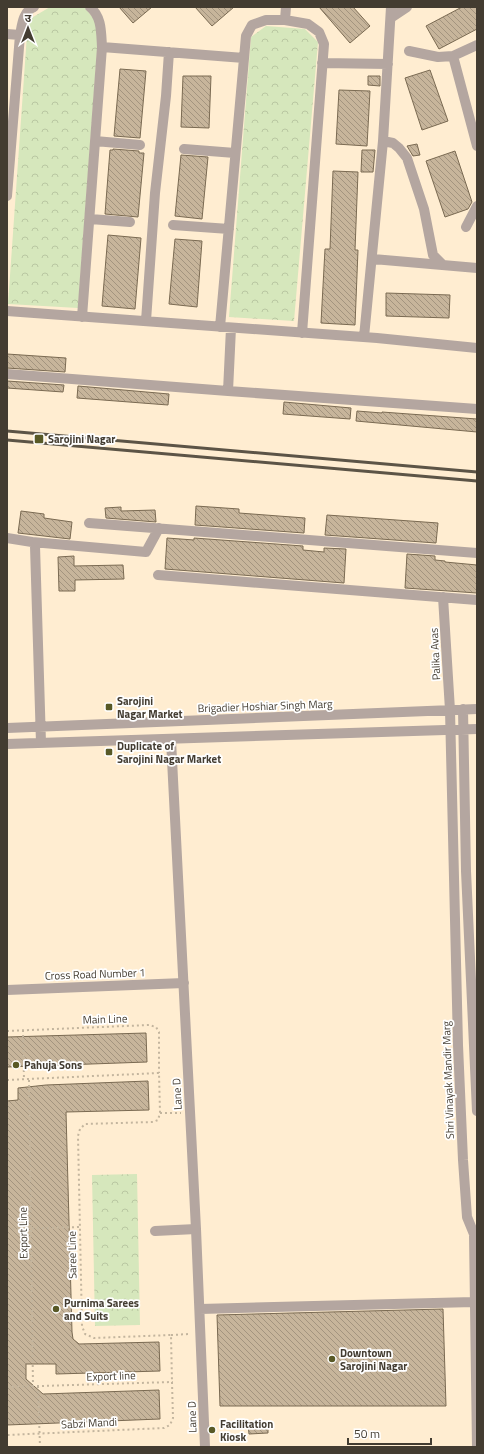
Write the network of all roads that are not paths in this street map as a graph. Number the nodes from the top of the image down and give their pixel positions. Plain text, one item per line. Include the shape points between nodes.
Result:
1 (34, 7) edge
2 (90, 7) edge
3 (286, 7) edge
4 (407, 7) edge
5 (391, 12) edge
6 (285, 20) junction
7 (7, 34) edge
8 (20, 35) junction
9 (477, 45) edge
10 (102, 47) junction
11 (410, 51) dead end
12 (169, 52) junction
13 (453, 56) junction
14 (244, 58) junction
15 (322, 63) junction
16 (388, 64) junction
17 (10, 126) edge
18 (95, 141) junction
19 (383, 141) junction
20 (140, 145) dead end
21 (477, 146) edge
22 (184, 149) dead end
23 (236, 153) junction
24 (7, 196) edge
25 (477, 206) edge
26 (90, 219) junction
27 (130, 222) dead end
28 (173, 225) dead end
29 (466, 227) dead end
30 (229, 229) junction
31 (373, 259) junction
32 (443, 265) junction
33 (477, 268) edge
34 (7, 311) edge
35 (82, 317) junction
36 (146, 321) junction
37 (220, 327) junction
38 (231, 328) junction
39 (302, 333) junction
40 (364, 337) junction
41 (477, 348) edge
42 (7, 374) edge
43 (228, 391) junction
44 (477, 409) edge
45 (89, 523) dead end
46 (158, 528) junction
47 (7, 538) edge
48 (32, 542) junction
49 (477, 553) edge
50 (158, 575) dead end
51 (444, 597) junction
52 (477, 600) edge
53 (463, 709) junction
54 (477, 709) edge
55 (450, 710) junction
56 (7, 728) edge
57 (41, 728) junction
58 (464, 730) junction
59 (477, 730) edge
60 (451, 731) junction
61 (171, 740) junction
62 (7, 744) edge
63 (41, 744) junction
64 (184, 983) junction
65 (7, 990) edge
66 (477, 1111) edge
67 (472, 1217) edge
68 (196, 1229) junction
69 (155, 1231) dead end
70 (476, 1232) edge
71 (474, 1302) junction
72 (200, 1309) junction
73 (205, 1447) edge
74 (477, 1447) edge

1 - 8 street via 30,8 24,17
2 - 10 street via 96,12 101,24
3 - 6 street
4 - 5 street
5 - 16 street
6 - 14 street via 266,20 252,25 246,36
6 - 15 street via 308,24 319,32 324,44
7 - 8 street
8 - 17 street
9 - 13 street
10 - 12 street
10 - 18 street
11 - 13 street via 438,57
12 - 14 street
12 - 36 street
13 - 21 street
14 - 23 street
15 - 16 street
15 - 39 street
16 - 19 street
17 - 24 street
18 - 20 street
18 - 26 street
19 - 31 street
19 - 32 street via 393,143 407,158 424,209 433,255
22 - 23 street
23 - 30 street
25 - 29 street
26 - 27 street
26 - 35 street
28 - 30 street
30 - 37 street
31 - 32 street
31 - 40 street
32 - 33 street
34 - 35 street
35 - 36 street
36 - 37 street
37 - 38 street
38 - 39 street
38 - 43 street
39 - 40 street
40 - 41 street
42 - 43 street
43 - 44 street
45 - 46 street
46 - 48 street via 146,552
46 - 49 street
47 - 48 street
48 - 57 street via 35,546
50 - 51 street
51 - 52 street
51 - 55 street, Palika Avas
53 - 54 street, Brigadier Hoshiar Singh Marg
53 - 55 street, Brigadier Hoshiar Singh Marg
53 - 58 street
55 - 57 street, Brigadier Hoshiar Singh Marg
55 - 60 street, Shri Vinayak Mandir Marg
56 - 57 street, Brigadier Hoshiar Singh Marg
57 - 63 street
58 - 59 street
58 - 60 street
58 - 66 street via 466,871
60 - 61 street
60 - 67 street, Shri Vinayak Mandir Marg via 458,1045 463,1160
61 - 63 street
61 - 64 street, Lane D
62 - 63 street
64 - 65 street, Cross Road Number 1
64 - 68 street, Lane D
67 - 70 street, Shri Vinayak Mandir Marg
68 - 69 street
68 - 72 street, Lane D
70 - 71 street, Shri Vinayak Mandir Marg
71 - 72 street
71 - 74 street, Shri Vinayak Mandir Marg
72 - 73 street, Lane D

